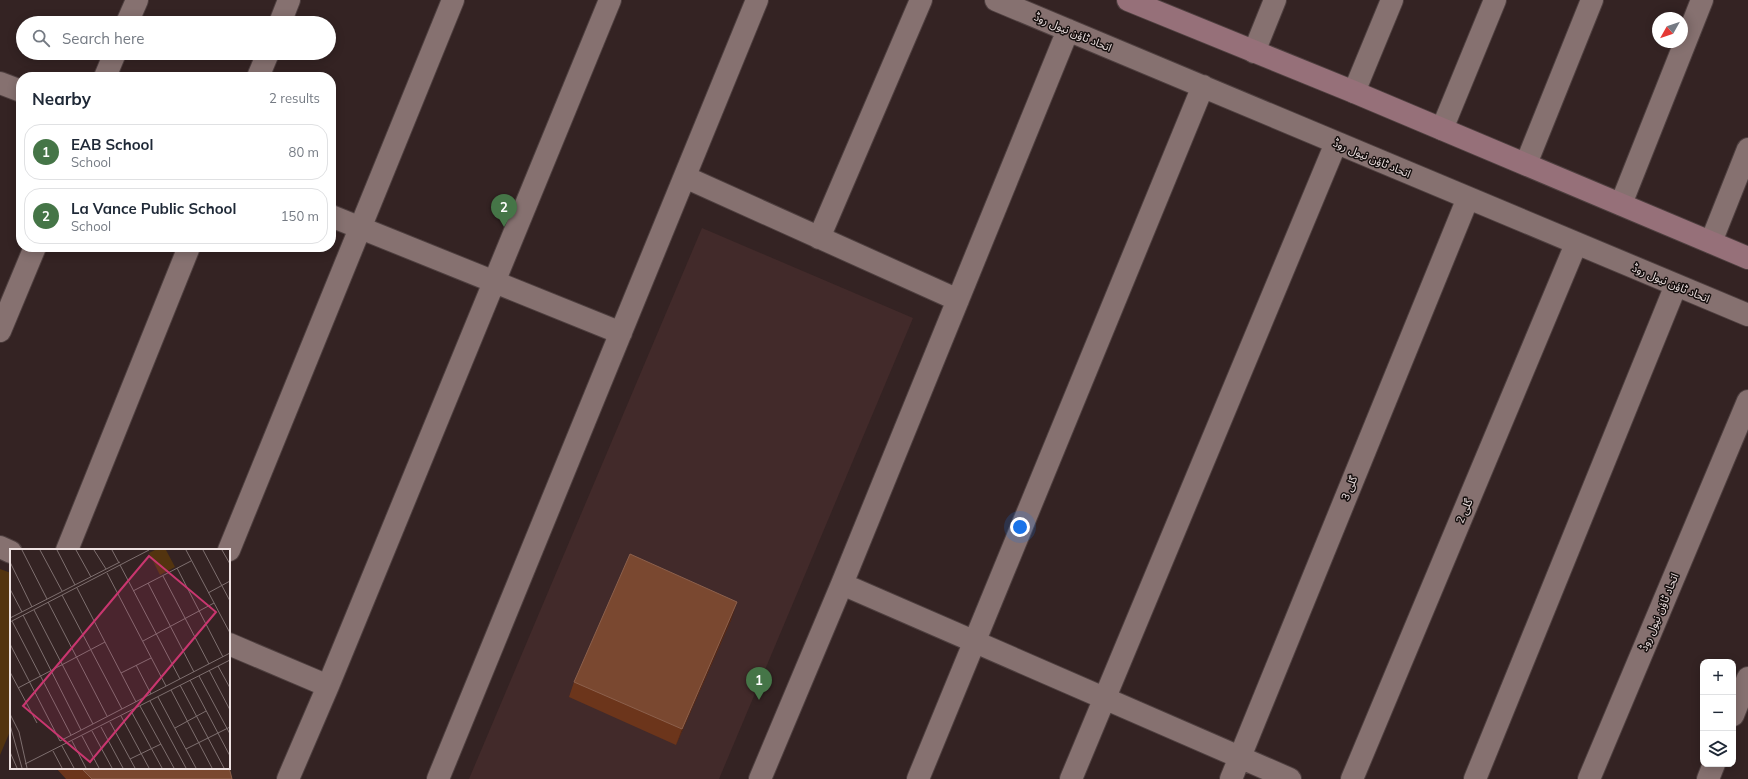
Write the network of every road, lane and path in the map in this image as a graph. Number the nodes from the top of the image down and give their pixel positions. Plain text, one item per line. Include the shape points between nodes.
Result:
1 (137, 0) edge
2 (289, 0) edge
3 (453, 0) edge
4 (610, 0) edge
5 (757, 0) edge
6 (921, 0) edge
7 (996, 0) edge
8 (1128, 0) edge
9 (1275, 0) edge
10 (1392, 0) edge
11 (1495, 0) edge
12 (1592, 0) edge
13 (1702, 0) edge
14 (1162, 6) edge
15 (130, 16) edge
16 (283, 16) edge
17 (1068, 30) junction
18 (1254, 52) junction
19 (112, 60) edge
20 (265, 60) edge
21 (107, 72) edge
22 (260, 72) edge
23 (0, 83) edge
24 (1202, 86) junction
25 (16, 89) edge
26 (1354, 92) junction
27 (1442, 129) junction
28 (1336, 143) junction
29 (1748, 149) edge
30 (1526, 164) junction
31 (685, 177) junction
32 (1468, 198) junction
33 (1621, 204) junction
34 (336, 218) edge
35 (360, 228) junction
36 (819, 238) junction
37 (1711, 242) junction
38 (1576, 244) junction
39 (33, 252) edge
40 (187, 252) edge
41 (1748, 258) edge
42 (494, 282) junction
43 (1676, 285) junction
44 (958, 300) junction
45 (1748, 315) edge
46 (0, 331) edge
47 (621, 333) junction
48 (1748, 400) edge
49 (0, 547) edge
50 (67, 549) edge
51 (229, 549) edge
52 (10, 552) edge
53 (842, 584) junction
54 (976, 642) junction
55 (230, 644) edge
56 (1748, 678) edge
57 (328, 686) junction
58 (1104, 698) junction
59 (1736, 708) edge
60 (1240, 757) junction
61 (1713, 767) edge
62 (288, 779) edge
63 (438, 779) edge
64 (760, 779) edge
65 (918, 779) edge
66 (1071, 779) edge
67 (1231, 779) edge
68 (1290, 779) edge
69 (1352, 779) edge
70 (1475, 779) edge
71 (1589, 779) edge
72 (1708, 779) edge

1 - 15 street
2 - 16 street
3 - 35 street
4 - 42 street
5 - 31 street
6 - 36 street
7 - 17 street, اتحاد ٹاؤن نیول روڈ
8 - 14 street
9 - 18 street
10 - 26 street
11 - 27 street
12 - 30 street
13 - 33 street
14 - 18 street
17 - 24 street, اتحاد ٹاؤن نیول روڈ
17 - 44 street
18 - 26 street
19 - 21 street
20 - 22 street
23 - 25 street
24 - 28 street, اتحاد ٹاؤن نیول روڈ
24 - 54 street
26 - 27 street
27 - 30 street
28 - 32 street, اتحاد ٹاؤن نیول روڈ
28 - 58 street
29 - 37 street
30 - 33 street
31 - 36 street
31 - 47 street
32 - 38 street, اتحاد ٹاؤن نیول روڈ
32 - 60 street, گلی 3
33 - 37 street
34 - 35 street
35 - 42 street
35 - 51 street
36 - 44 street
37 - 41 street
38 - 43 street, اتحاد ٹاؤن نیول روڈ
38 - 69 street, گلی 2
39 - 46 street
40 - 50 street
42 - 47 street
42 - 57 street
43 - 45 street, اتحاد ٹاؤن نیول روڈ
43 - 70 street
44 - 53 street
47 - 63 street
48 - 71 street, اتحاد ٹاؤن نیول روڈ
49 - 52 street
53 - 54 street
53 - 64 street
54 - 58 street
54 - 65 street
55 - 57 street
56 - 59 street
57 - 62 street
58 - 60 street
58 - 66 street
60 - 67 street, گلی 3
60 - 68 street
61 - 72 street

